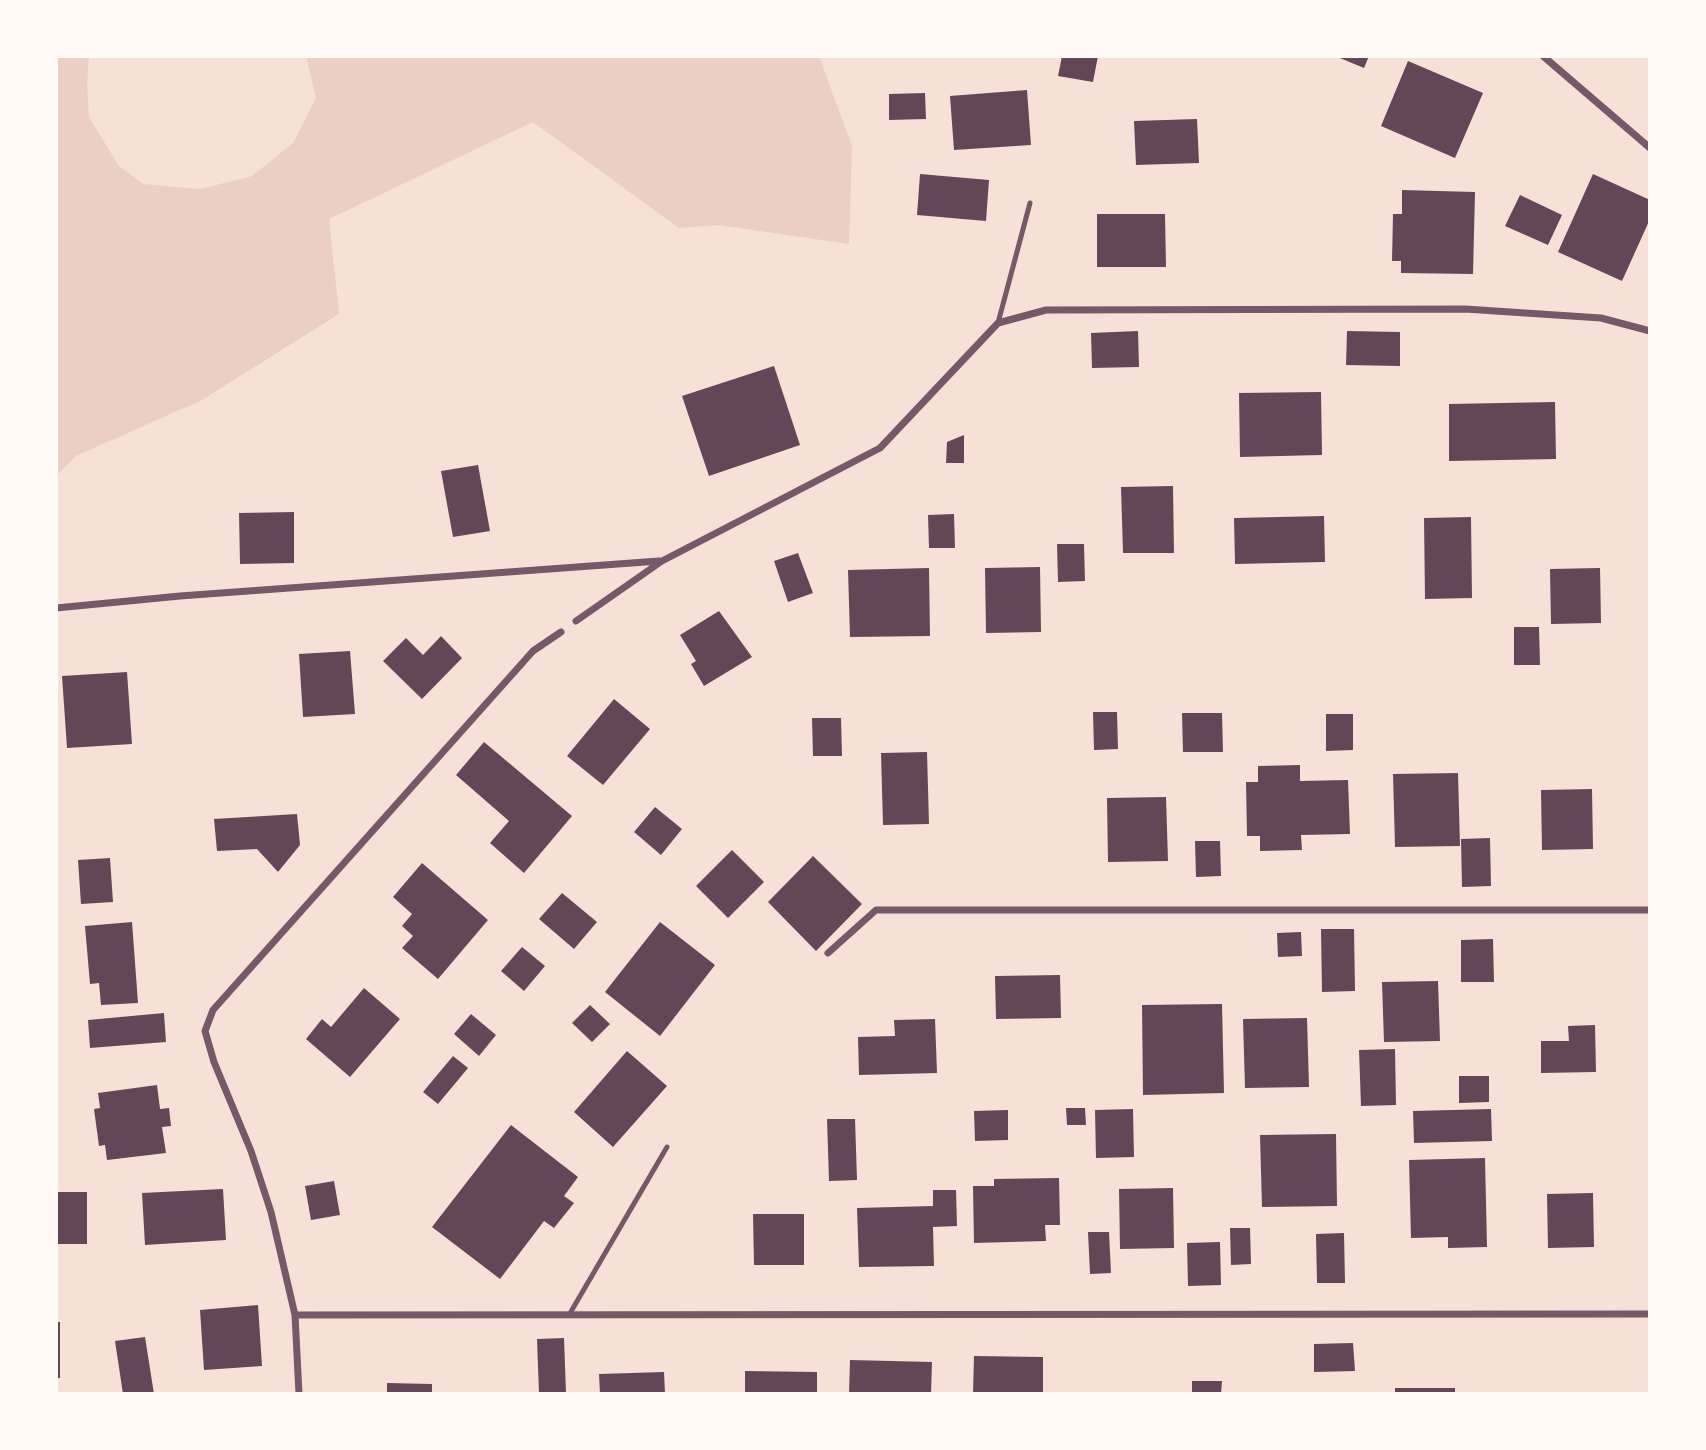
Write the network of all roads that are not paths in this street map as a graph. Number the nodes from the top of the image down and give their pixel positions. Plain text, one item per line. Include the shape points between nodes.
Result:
1 (1543, 56) edge
2 (1650, 148) edge
3 (1030, 204) dead end
4 (998, 323) junction
5 (1650, 331) edge
6 (662, 561) junction
7 (56, 608) edge
8 (576, 621) dead end
9 (561, 632) dead end
10 (1650, 910) edge
11 (828, 953) dead end
12 (667, 1147) dead end
13 (1650, 1314) edge
14 (295, 1315) junction
15 (569, 1315) junction
16 (299, 1394) edge

1 - 2 street
3 - 4 lane
4 - 5 street via 1046,310 1465,309 1601,318
4 - 6 street via 880,448
6 - 7 street
6 - 8 street
9 - 14 street via 533,651 213,1010 205,1031 267,1199
10 - 11 street via 876,910
12 - 15 lane
13 - 15 street
14 - 15 street
14 - 16 street

